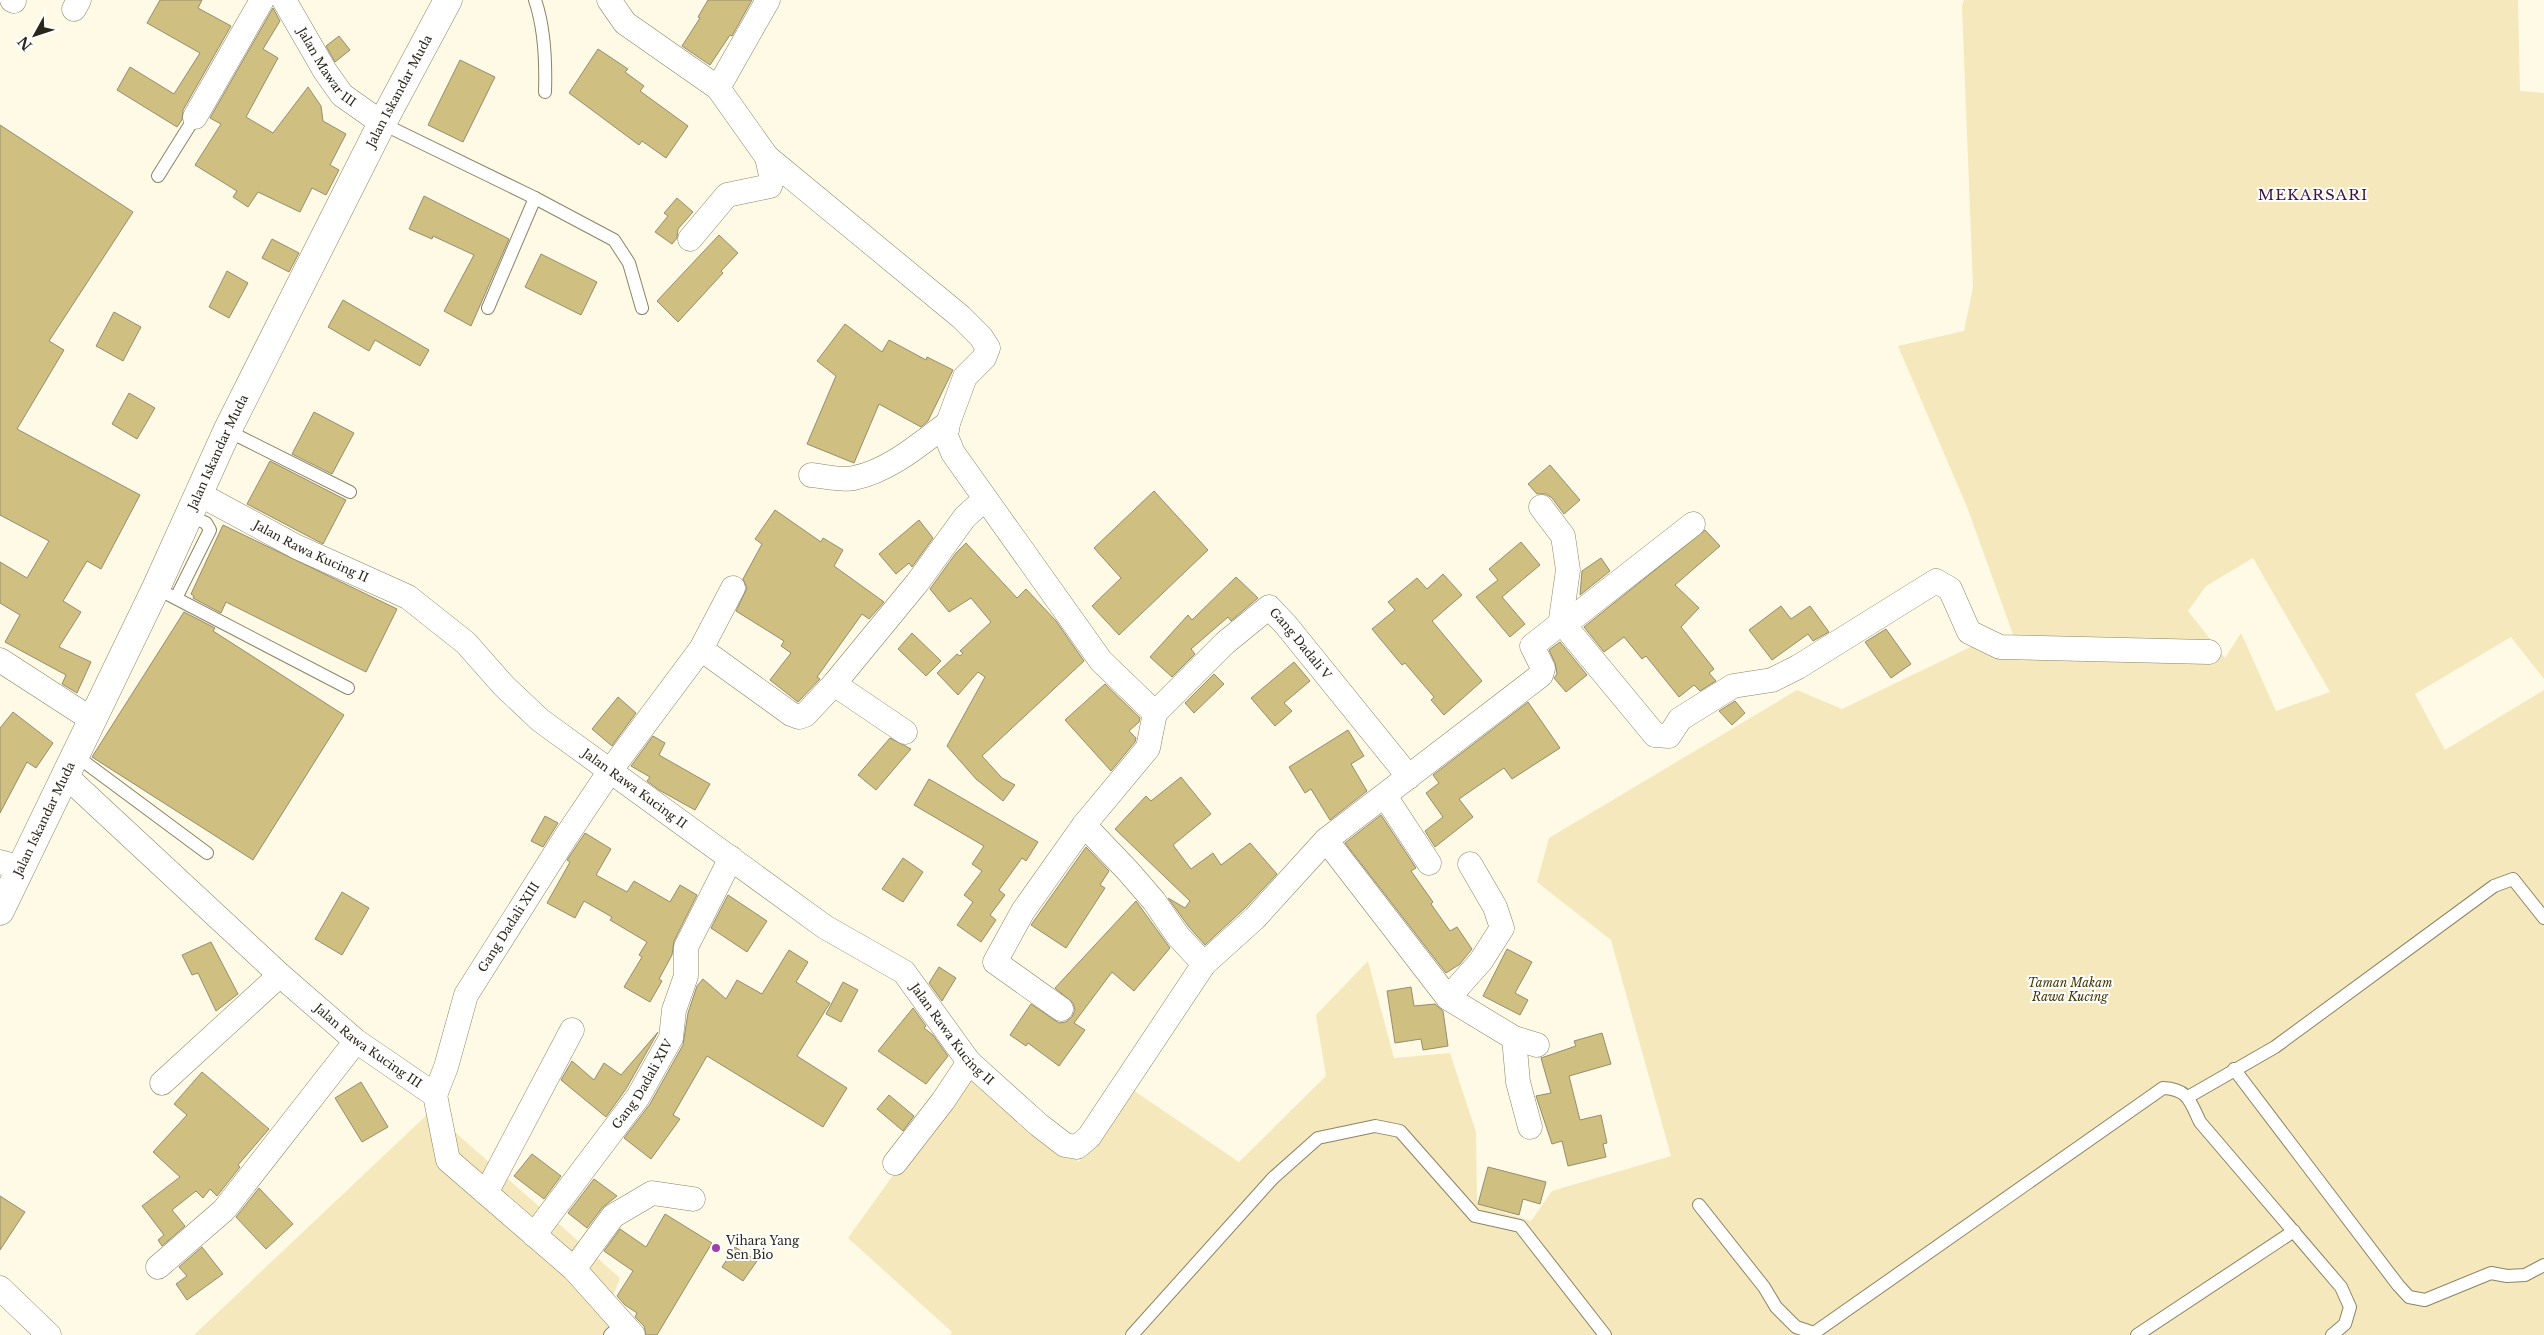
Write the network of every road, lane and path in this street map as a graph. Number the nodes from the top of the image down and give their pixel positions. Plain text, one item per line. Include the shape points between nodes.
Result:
1 (262, 0) edge
2 (284, 0) edge
3 (448, 0) edge
4 (534, 0) edge
5 (610, 0) edge
6 (768, 0) edge
7 (718, 88) junction
8 (544, 92) dead end
9 (195, 117) joint
10 (383, 124) junction
11 (767, 157) junction
12 (158, 176) dead end
13 (535, 198) junction
14 (690, 239) dead end
15 (488, 308) dead end
16 (642, 308) dead end
17 (948, 423) junction
18 (228, 429) junction
19 (811, 475) dead end
20 (350, 492) dead end
21 (985, 499) junction
22 (194, 505) junction
23 (1541, 508) dead end
24 (1692, 524) dead end
25 (733, 588) dead end
26 (166, 593) junction
27 (1562, 626) junction
28 (701, 650) junction
29 (2209, 652) dead end
30 (0, 660) edge
31 (834, 684) junction
32 (348, 688) dead end
33 (1155, 713) junction
34 (91, 719) junction
35 (905, 732) dead end
36 (71, 766) junction
37 (610, 771) junction
38 (1409, 777) junction
39 (1385, 796) junction
40 (1084, 825) junction
41 (1326, 840) junction
42 (208, 853) dead end
43 (731, 858) junction
44 (1429, 863) dead end
45 (1470, 864) dead end
46 (11, 865) edge
47 (0, 911) edge
48 (2544, 918) edge
49 (1204, 964) junction
50 (280, 975) junction
51 (1448, 998) junction
52 (1061, 1009) dead end
53 (572, 1030) dead end
54 (1514, 1038) junction
55 (356, 1041) junction
56 (1537, 1045) dead end
57 (969, 1062) junction
58 (2234, 1069) junction
59 (162, 1083) dead end
60 (435, 1095) junction
61 (2188, 1097) junction
62 (1530, 1127) dead end
63 (895, 1163) dead end
64 (486, 1193) junction
65 (693, 1199) dead end
66 (1699, 1205) dead end
67 (2294, 1231) junction
68 (534, 1235) junction
69 (2544, 1265) edge
70 (158, 1267) dead end
71 (574, 1269) junction
72 (0, 1288) edge
73 (622, 1331) edge
74 (49, 1335) edge
75 (1132, 1335) edge
76 (1605, 1335) edge
77 (2137, 1335) edge
78 (2332, 1335) edge

1 - 9 street
2 - 10 street, Jalan Mawar III via 342,95
3 - 10 street, Jalan Iskandar Muda
4 - 8 lane via 546,63
5 - 7 street via 625,23
6 - 7 street
7 - 11 street
9 - 12 lane
10 - 13 lane
10 - 18 street, Jalan Iskandar Muda
11 - 14 street via 772,180 770,186 727,195
11 - 17 street via 981,337 988,348 984,358 965,377
13 - 15 lane
13 - 16 lane via 614,240 629,263
17 - 19 street via 875,471 853,478
17 - 21 street via 946,436 953,453
18 - 20 lane
18 - 22 street, Jalan Iskandar Muda
21 - 31 street via 965,517 917,583
21 - 33 street via 1101,661
22 - 26 street, Jalan Iskandar Muda
22 - 37 street, Jalan Rawa Kucing II via 408,597 466,643 540,720
23 - 27 street via 1563,536 1568,570
24 - 27 street
25 - 28 street, Gang Dadali XIII
26 - 32 lane
26 - 34 street, Jalan Iskandar Muda
27 - 29 street via 1654,735 1669,736 1680,719 1734,686 1772,680 1798,667 1936,581 1950,589 1969,632 2000,647
27 - 38 street, Jalan Rawa Kucing II via 1532,646 1543,668 1540,675
28 - 31 street via 798,717 810,711
28 - 37 street, Gang Dadali XIII
30 - 34 street
31 - 35 street
33 - 38 street, Gang Dadali V via 1225,643 1269,607
33 - 40 street via 1148,748
34 - 36 street, Jalan Iskandar Muda
36 - 42 lane
36 - 46 street, Jalan Iskandar Muda
36 - 50 street, Jalan Rawa Kucing III
37 - 43 street, Jalan Rawa Kucing II
37 - 60 street, Gang Dadali XIII via 466,995
38 - 39 street, Jalan Rawa Kucing II
39 - 41 street, Jalan Rawa Kucing II
39 - 44 street
40 - 49 street via 1128,870 1178,936
40 - 52 street via 1023,911 995,962
41 - 49 street, Jalan Rawa Kucing II via 1255,918
41 - 51 street
43 - 57 street, Jalan Rawa Kucing II via 825,927 904,972
43 - 68 street, Gang Dadali XIV via 686,947 686,976 674,1010 670,1038 638,1097
45 - 51 street via 1502,928 1481,961
46 - 47 street, Jalan Iskandar Muda
48 - 58 lane via 2513,879 2494,886 2275,1047
49 - 57 street, Jalan Rawa Kucing II via 1089,1138 1077,1146 1065,1145 1039,1125
50 - 55 street, Jalan Rawa Kucing III
50 - 59 street
51 - 54 street
53 - 64 street
54 - 56 street
54 - 62 street via 1518,1082
55 - 60 street, Jalan Rawa Kucing III
55 - 70 street via 224,1210
57 - 63 street
58 - 61 lane
58 - 69 lane via 2398,1286 2410,1297 2425,1300 2491,1273 2526,1275
60 - 64 street, Jalan Rawa Kucing III via 448,1160
61 - 66 lane via 2177,1088 2163,1088 1814,1333 1796,1327 1776,1307
61 - 67 lane via 2200,1122
64 - 68 street, Jalan Rawa Kucing III
65 - 71 street via 652,1193 613,1216
67 - 77 lane
67 - 78 lane via 2341,1287 2350,1307 2344,1324
68 - 71 street, Jalan Rawa Kucing III
71 - 73 street, Jalan Rawa Kucing III
72 - 74 street
75 - 76 lane via 1273,1178 1318,1138 1375,1126 1400,1131 1475,1216 1520,1226

